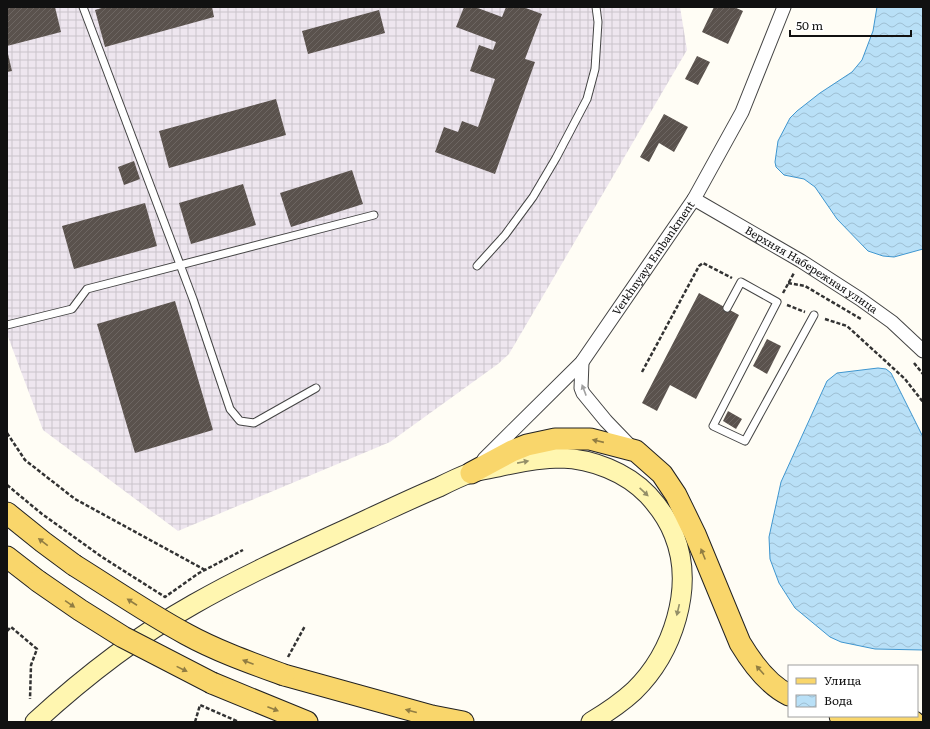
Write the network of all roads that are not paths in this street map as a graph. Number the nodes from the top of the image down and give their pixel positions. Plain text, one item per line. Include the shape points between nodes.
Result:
1 (82, 7) edge
2 (596, 7) edge
3 (784, 7) edge
4 (694, 198) junction
5 (374, 215) dead end
6 (180, 265) junction
7 (477, 266) dead end
8 (727, 308) dead end
9 (814, 315) road end
10 (7, 325) edge
11 (923, 351) edge
12 (582, 362) junction
13 (316, 388) dead end
14 (636, 452) junction
15 (471, 473) junction
16 (7, 513) edge
17 (7, 558) edge
18 (788, 694) edge
19 (852, 717) edge
20 (35, 722) edge
21 (307, 722) edge
22 (463, 722) edge
23 (591, 722) edge
24 (914, 722) edge

1 - 6 lane
2 - 7 lane via 598,22 595,69 587,99 533,196
3 - 4 street, Verkhnyaya Embankment via 742,112
4 - 11 street, Верхняя Набережная улица via 860,299 892,322
4 - 12 street, Verkhnyaya Embankment
5 - 6 lane
6 - 10 lane via 87,289 72,309
6 - 13 lane via 230,410 240,420 254,423
8 - 9 lane via 741,282 777,302 713,426 745,441
14 -> 12 street via 583,393
12 - 15 street, Verkhnyaya Embankment
14 -> 15 main road via 590,440 555,439 512,451
18 -> 14 main road via 770,681 748,656 676,495 662,474
15 - 20 main road via 272,563 193,604 98,668
15 -> 23 main road via 546,458 564,458 608,468 643,490 659,507 675,536 682,572 679,606 672,633 651,670 634,690
22 -> 16 main road, bridge via 432,716 286,666 235,657 186,634 142,608 74,565
17 -> 21 main road, bridge via 123,637 212,683
19 - 24 main road

